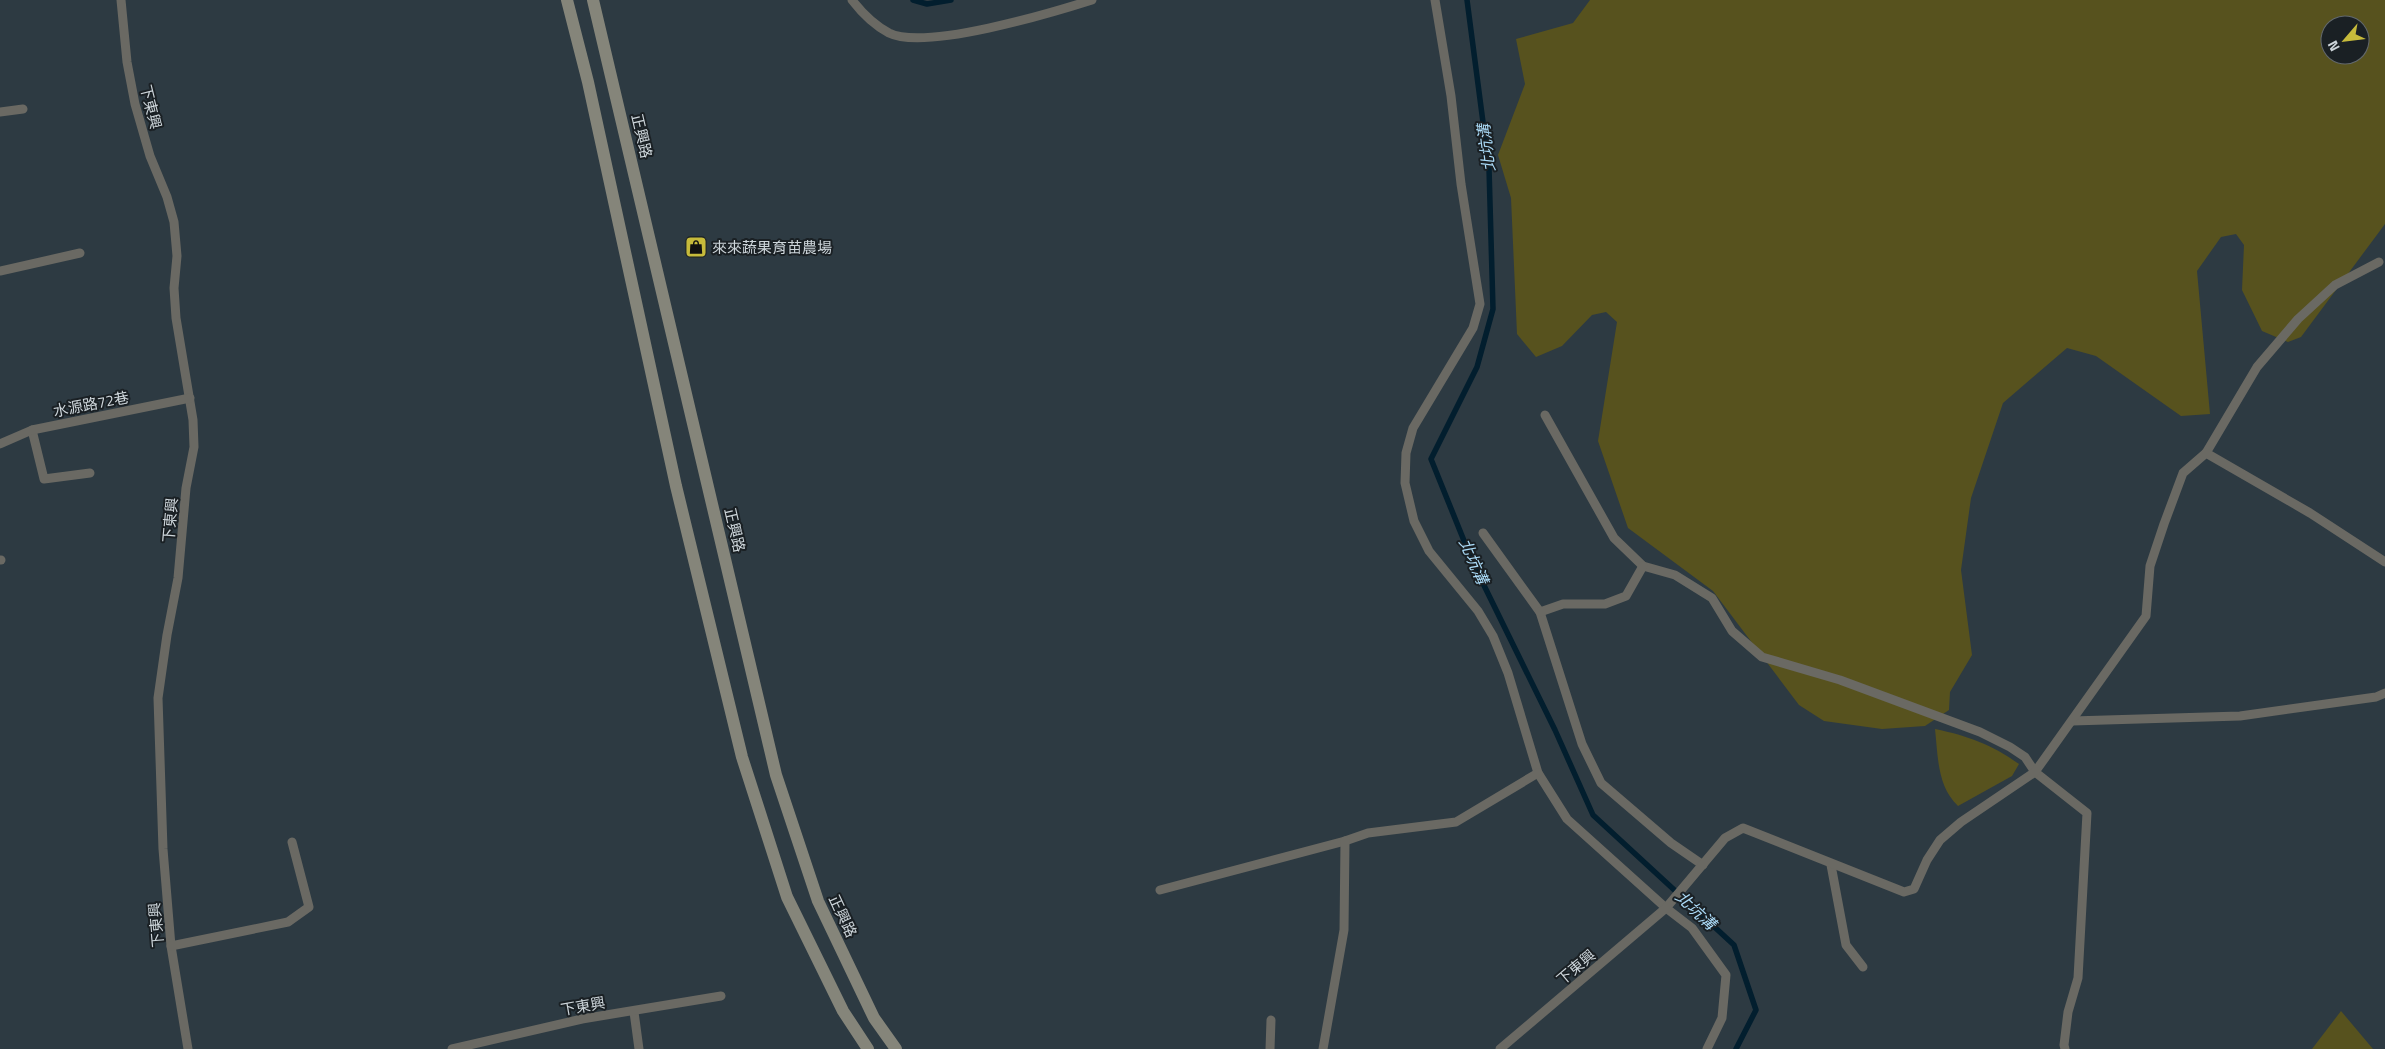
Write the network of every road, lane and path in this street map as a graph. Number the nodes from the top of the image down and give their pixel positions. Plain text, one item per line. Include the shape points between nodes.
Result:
1 (120, 0) edge
2 (567, 0) edge
3 (593, 0) edge
4 (852, 0) edge
5 (1092, 0) edge
6 (1435, 0) edge
7 (22, 109) dead end
8 (0, 112) edge
9 (80, 253) dead end
10 (2379, 262) dead end
11 (0, 271) edge
12 (190, 398) junction
13 (1545, 415) dead end
14 (32, 430) junction
15 (0, 444) edge
16 (2206, 453) junction
17 (90, 473) dead end
18 (1483, 533) dead end
19 (2385, 562) edge
20 (1643, 566) junction
21 (1540, 612) junction
22 (2385, 692) edge
23 (2072, 721) junction
24 (2035, 772) junction
25 (1538, 773) junction
26 (1345, 841) junction
27 (292, 842) dead end
28 (1702, 865) junction
29 (1832, 865) junction
30 (1160, 890) dead end
31 (1668, 906) junction
32 (171, 946) junction
33 (1863, 968) dead end
34 (721, 996) dead end
35 (634, 1012) junction
36 (1271, 1020) dead end
37 (188, 1049) edge
38 (452, 1049) edge
39 (639, 1049) edge
40 (868, 1049) edge
41 (896, 1049) edge
42 (1270, 1049) edge
43 (1323, 1049) edge
44 (1500, 1049) edge
45 (1707, 1049) edge
46 (2065, 1049) edge

1 - 12 lane, 下東興 via 135,104 174,222 176,318
2 - 40 main road via 676,486 742,757 787,897 843,1011
3 - 41 main road, 正興路 via 776,775 818,901 874,1018
4 - 5 lane via 863,14 890,33 915,39 1030,19
6 - 25 lane via 1452,96 1461,184 1480,304 1473,328 1413,428 1406,453 1405,483 1414,521 1429,551 1478,611 1493,636 1508,673
7 - 8 lane
9 - 11 lane
10 - 16 lane via 2335,285 2298,319 2257,367
12 - 14 lane, 水源路72巷
12 - 32 lane, 下東興 via 194,448 186,488 178,578 158,698 163,849
13 - 20 lane via 1614,538
14 - 15 lane, 水源路72巷
14 - 17 lane via 44,478
16 - 19 lane via 2310,513
16 - 23 lane via 2183,473 2164,524 2150,566 2146,616
18 - 21 lane
20 - 21 lane via 1626,596 1605,604 1563,604
20 - 24 lane via 1675,575 1712,598 1732,631 1762,657 1840,680 1980,732 2025,757
21 - 28 lane via 1582,744 1601,783
22 - 23 lane via 2376,697 2240,716
23 - 24 lane
24 - 29 lane via 1940,840 1914,889 1904,892
24 - 46 lane via 2087,812 2078,978 2068,1012
25 - 26 lane via 1456,822 1368,833
25 - 31 lane via 1567,819
26 - 30 lane
26 - 43 lane via 1344,930
27 - 32 lane via 309,907 288,922
28 - 29 lane, 下東興 via 1725,838 1743,828
28 - 31 lane, 下東興
29 - 33 lane via 1846,945
31 - 44 lane, 下東興
31 - 45 lane via 1692,928 1726,975 1722,1018
32 - 37 lane, 下東興
34 - 35 lane, 下東興
35 - 38 lane, 下東興 via 582,1019
35 - 39 lane
36 - 42 lane

